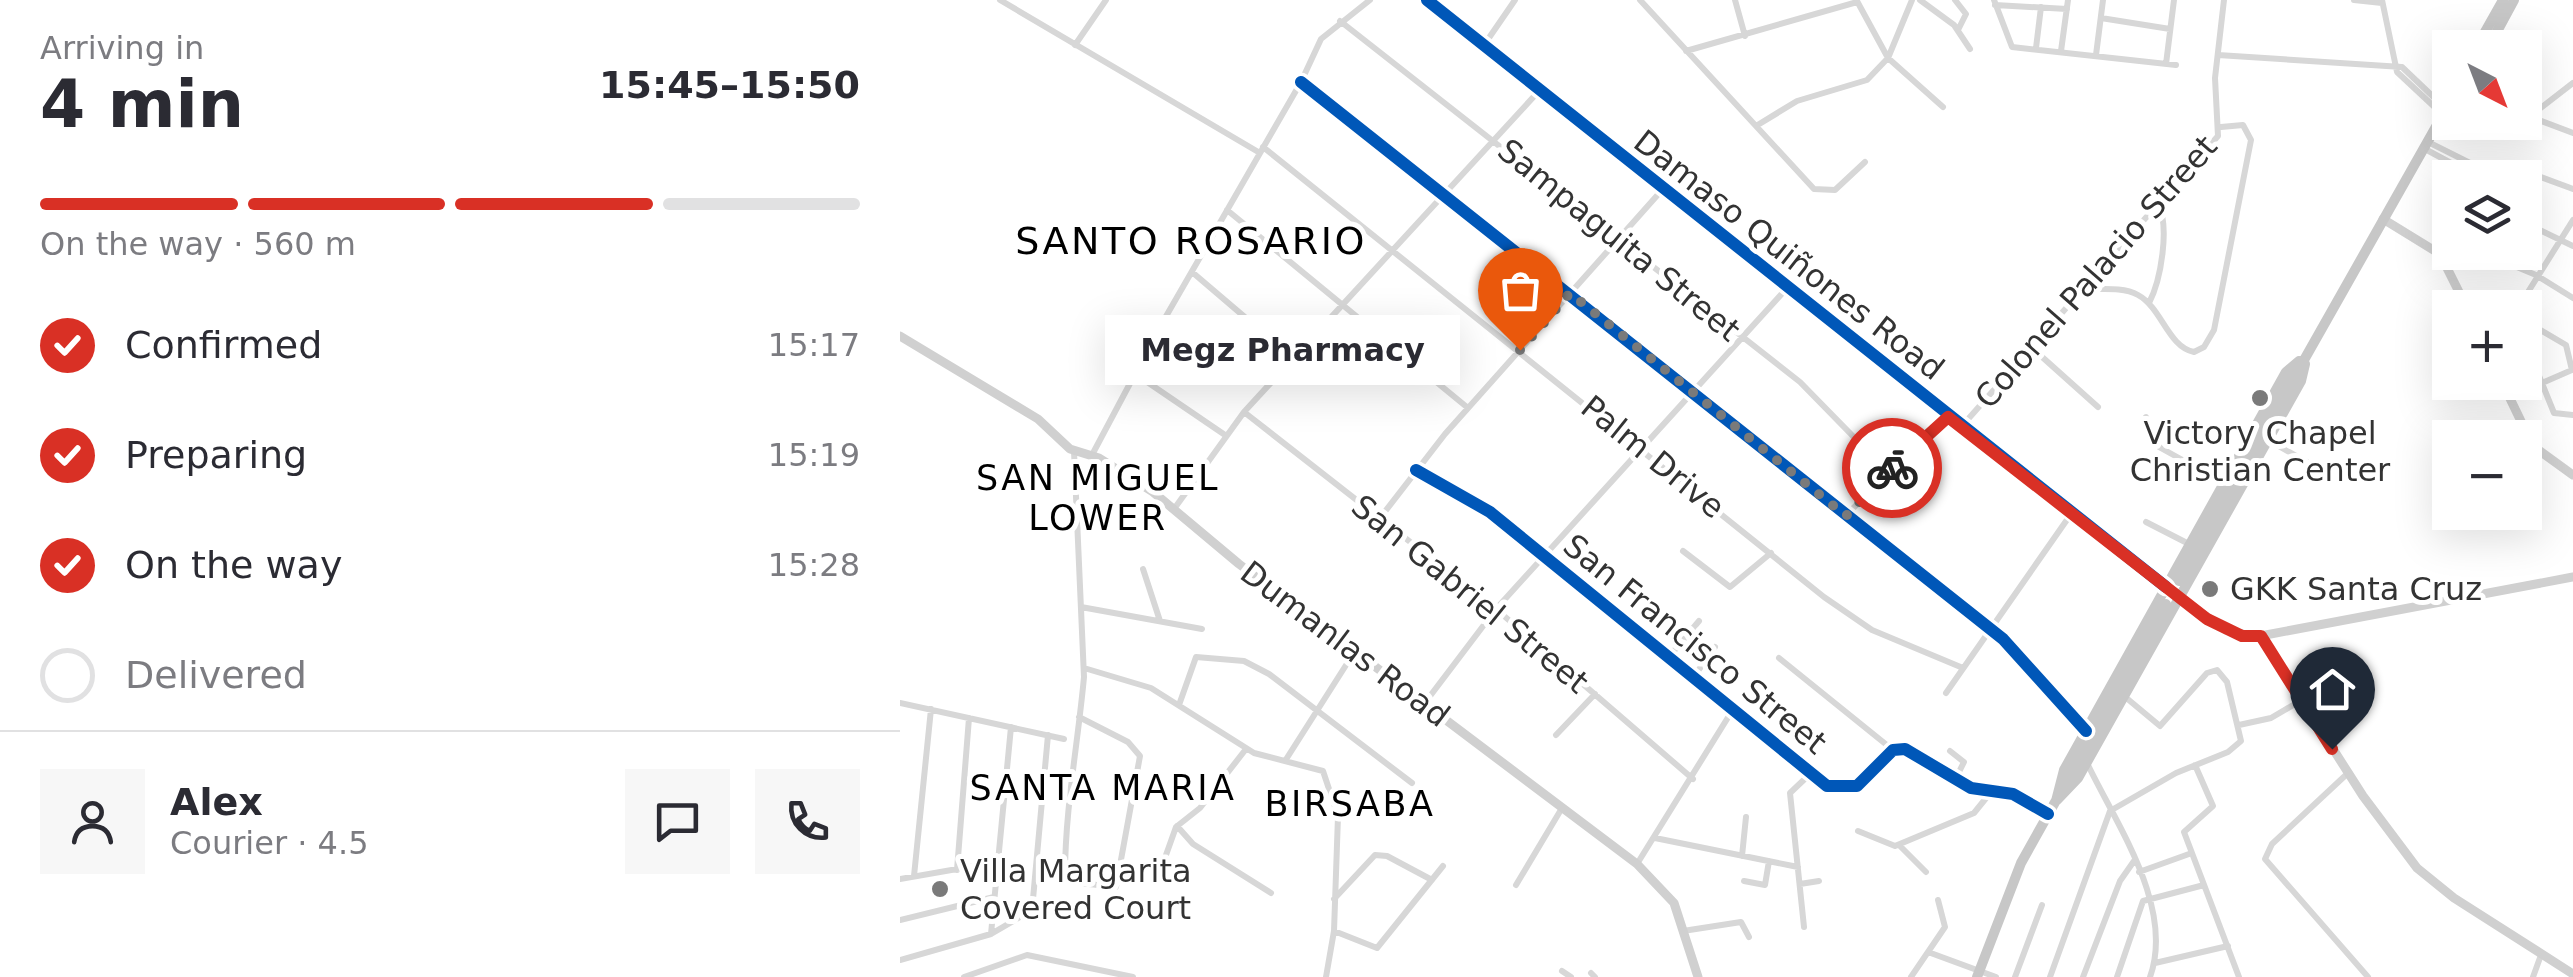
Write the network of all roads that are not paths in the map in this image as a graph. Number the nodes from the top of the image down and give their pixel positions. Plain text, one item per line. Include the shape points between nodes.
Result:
1 (1000, 0) edge
2 (1106, 0) edge
3 (1370, 0) edge
4 (1427, 0) edge
5 (1516, 0) edge
6 (1640, 0) edge
7 (1735, 0) edge
8 (1912, 0) edge
9 (1920, 0) edge
10 (1956, 0) edge
11 (2103, 0) edge
12 (2174, 0) edge
13 (2224, 0) edge
14 (2354, 0) edge
15 (2502, 0) edge
16 (2514, 0) edge
17 (1856, 1) edge
18 (1994, 2) edge
19 (2382, 2) edge
20 (2067, 4) edge
21 (2041, 7) junction
22 (2100, 18) junction
23 (1340, 20) junction
24 (2170, 29) junction
25 (1958, 30) junction
26 (2486, 30) edge
27 (2498, 30) edge
28 (1744, 36) junction
29 (1075, 45) junction
30 (1482, 48) junction
31 (2036, 48) junction
32 (1970, 49) dead end
33 (2061, 51) junction
34 (1686, 52) junction
35 (2096, 55) junction
36 (2218, 55) junction
37 (1888, 58) junction
38 (2166, 64) junction
39 (2176, 65) dead end
40 (2396, 68) junction
41 (1301, 82) junction
42 (2573, 83) edge
43 (1538, 92) junction
44 (2432, 95) edge
45 (1943, 107) dead end
46 (2542, 107) edge
47 (2542, 124) edge
48 (1756, 126) junction
49 (2221, 128) junction
50 (2573, 133) edge
51 (2432, 135) edge
52 (1495, 140) junction
53 (2426, 145) junction
54 (1262, 150) junction
55 (1865, 162) dead end
56 (2573, 189) edge
57 (1662, 190) junction
58 (1446, 195) junction
59 (2158, 203) junction
60 (1228, 210) junction
61 (2384, 219) junction
62 (2573, 220) edge
63 (2542, 230) edge
64 (2560, 237) junction
65 (1619, 240) junction
66 (2573, 246) edge
67 (1395, 251) junction
68 (2524, 270) edge
69 (1192, 272) junction
70 (2536, 275) junction
71 (1787, 288) junction
72 (2081, 289) junction
73 (2458, 290) edge
74 (2528, 290) edge
75 (1570, 293) junction
76 (2573, 298) edge
77 (2149, 303) junction
78 (1344, 308) junction
79 (1161, 324) junction
80 (2542, 331) edge
81 (900, 336) edge
82 (1742, 337) junction
83 (2031, 347) junction
84 (1520, 350) junction
85 (2307, 354) junction
86 (1294, 359) junction
87 (1211, 363) dead end
88 (2572, 370) edge
89 (1134, 373) junction
90 (1693, 392) junction
91 (2510, 400) edge
92 (1468, 408) junction
93 (2098, 408) dead end
94 (1244, 412) junction
95 (2573, 414) edge
96 (1948, 417) junction
97 (2146, 417) dead end
98 (1961, 427) junction
99 (1225, 435) junction
100 (2268, 440) junction
101 (1644, 449) junction
102 (1074, 451) junction
103 (1092, 455) junction
104 (1416, 470) junction
105 (1888, 472) junction
106 (2573, 475) edge
107 (2330, 476) dead end
108 (2224, 484) junction
109 (1174, 509) junction
110 (2070, 514) junction
111 (1846, 516) junction
112 (1380, 518) junction
113 (2146, 522) dead end
114 (2190, 544) junction
115 (1683, 550) dead end
116 (1771, 552) junction
117 (1544, 555) junction
118 (1144, 569) dead end
119 (2573, 577) edge
120 (2179, 581) dead end
121 (2173, 592) junction
122 (2166, 604) dead end
123 (1081, 607) junction
124 (1496, 609) junction
125 (1670, 620) dead end
126 (1160, 621) junction
127 (1699, 621) dead end
128 (1990, 629) junction
129 (1202, 630) dead end
130 (1686, 635) junction
131 (2261, 636) junction
132 (1716, 647) dead end
133 (1355, 651) junction
134 (1668, 658) junction
135 (1780, 658) dead end
136 (1084, 668) junction
137 (1964, 668) junction
138 (1693, 678) junction
139 (1946, 693) dead end
140 (1595, 694) junction
141 (2124, 696) junction
142 (2300, 701) junction
143 (900, 703) edge
144 (1424, 704) junction
145 (1179, 705) junction
146 (1317, 709) junction
147 (931, 710) junction
148 (1732, 711) junction
149 (1078, 717) junction
150 (969, 718) junction
151 (2240, 726) junction
152 (1010, 727) junction
153 (2086, 731) junction
154 (1048, 735) junction
155 (1556, 735) dead end
156 (1064, 739) dead end
157 (1246, 749) junction
158 (1892, 750) junction
159 (1950, 751) dead end
160 (1285, 762) junction
161 (2086, 762) junction
162 (2194, 764) junction
163 (1810, 774) junction
164 (2348, 774) junction
165 (1956, 776) junction
166 (1694, 779) junction
167 (1412, 782) dead end
168 (1992, 792) junction
169 (2056, 801) junction
170 (1562, 808) junction
171 (2110, 811) junction
172 (2048, 814) junction
173 (1746, 817) dead end
174 (1177, 826) junction
175 (1858, 831) dead end
176 (1655, 838) junction
177 (1899, 845) junction
178 (2189, 854) junction
179 (1166, 855) dead end
180 (1742, 856) junction
181 (2134, 861) junction
182 (997, 862) junction
183 (1769, 862) junction
184 (1637, 864) junction
185 (1444, 866) dead end
186 (1798, 867) junction
187 (956, 870) junction
188 (1926, 872) dead end
189 (2139, 872) junction
190 (914, 876) junction
191 (900, 879) edge
192 (1432, 880) junction
193 (1744, 882) dead end
194 (1819, 882) dead end
195 (1800, 884) junction
196 (1516, 885) dead end
197 (2204, 885) junction
198 (1271, 893) dead end
199 (994, 896) junction
200 (2149, 898) junction
201 (1334, 900) junction
202 (1938, 900) dead end
203 (2042, 905) dead end
204 (900, 920) edge
205 (1804, 927) dead end
206 (1683, 931) junction
207 (1334, 932) junction
208 (991, 934) junction
209 (1749, 937) dead end
210 (2228, 946) junction
211 (1928, 952) junction
212 (2542, 952) junction
213 (900, 960) edge
214 (2155, 963) junction
215 (1562, 971) dead end
216 (1978, 973) edge
217 (2573, 974) edge
218 (964, 977) edge
219 (1133, 977) edge
220 (1326, 977) edge
221 (1571, 977) edge
222 (1698, 977) edge
223 (1911, 977) edge
224 (1996, 977) edge
225 (2015, 977) edge
226 (2050, 977) edge
227 (2083, 977) edge
228 (2116, 977) edge
229 (2150, 977) edge
230 (2239, 977) edge
231 (2368, 977) edge
232 (2533, 977) edge

1 - 29 street, Palm Drive
2 - 29 street
3 - 23 street
4 - 30 main road, Damaso Quiñones Road
5 - 30 street
6 - 34 street
7 - 28 street
8 - 37 street
9 - 25 street
10 - 25 street via 1966,14
11 - 22 street
12 - 24 street
13 - 36 street, Colonel Palacio Street
14 - 19 street
15 - 26 highway
16 - 27 highway
17 - 28 street
17 - 37 street
18 - 21 street
18 - 31 street via 2009,45
19 - 40 street
20 - 21 street
20 - 33 street
21 - 31 street
22 - 24 street
22 - 35 street
23 - 41 street via 1321,39
23 - 52 street, Sampaguita Street
24 - 38 street
25 - 32 street
28 - 34 street
29 - 54 street, Palm Drive
30 - 43 main road, Damaso Quiñones Road
31 - 33 street
33 - 35 street
34 - 48 street
35 - 38 street
36 - 40 street
36 - 49 street, Colonel Palacio Street
37 - 45 street
37 - 48 street via 1867,80 1797,101
38 - 39 street
40 - 44 street
41 - 54 street
41 - 58 street
42 - 46 street
43 - 52 street
43 - 57 main road, Damaso Quiñones Road
47 - 50 street
48 - 55 street via 1814,189 1835,190
49 - 59 street, Colonel Palacio Street
49 - 77 street via 2243,126 2251,140 2208,342 2194,352 2184,349
51 - 53 highway
52 - 58 street
52 - 65 street, Sampaguita Street
53 - 56 street via 2456,162 2508,165
53 - 61 highway
54 - 60 street
54 - 67 street, Palm Drive
57 - 65 street
57 - 71 main road, Damaso Quiñones Road
58 - 67 street
58 - 75 street
59 - 72 street, Colonel Palacio Street
59 - 77 street via 2158,280
60 - 69 street
60 - 78 street
61 - 73 main road via 2440,254
61 - 85 highway
62 - 64 street
63 - 64 street
64 - 66 street
64 - 70 street
65 - 75 street
65 - 82 street, Sampaguita Street
67 - 78 street
67 - 84 street, Palm Drive
68 - 70 street
69 - 79 street
69 - 86 street
70 - 74 street
70 - 76 street
71 - 82 street
71 - 96 main road, Damaso Quiñones Road
72 - 77 street via 2130,292
72 - 83 street, Colonel Palacio Street
75 - 84 street
75 - 90 street
78 - 86 street
78 - 92 street
79 - 87 street
79 - 89 street
80 - 88 street via 2566,346
81 - 102 main road, Dumanlas Road via 1038,419
82 - 90 street
82 - 105 street, Sampaguita Street via 1808,390
83 - 93 street
83 - 98 street, Colonel Palacio Street
84 - 92 street
84 - 101 street, Palm Drive
85 - 100 highway via 2301,381
85 - 108 highway via 2286,372
85 - 120 highway
86 - 94 street
88 - 95 street via 2540,380 2554,414
89 - 99 street
89 - 103 street
90 - 101 street
90 - 111 street
91 - 106 main road via 2532,446
92 - 104 street
94 - 99 street
94 - 112 street, San Gabriel Street
96 - 98 main road, Damaso Quiñones Road
96 - 105 street
97 - 108 street via 2159,447
98 - 110 main road, Damaso Quiñones Road
99 - 109 street
100 - 107 street
100 - 121 highway
101 - 116 street, Palm Drive
101 - 117 street
102 - 103 main road, Dumanlas Road
102 - 123 street
103 - 109 main road, Dumanlas Road
104 - 112 street
104 - 117 street, San Francisco Street via 1478,502
105 - 111 street
108 - 114 highway
109 - 133 main road, Dumanlas Road
110 - 121 main road, Damaso Quiñones Road
110 - 128 street
111 - 128 street
112 - 124 street, San Gabriel Street
113 - 114 street
114 - 121 highway
115 - 116 street via 1730,587
116 - 137 street, Palm Drive via 1858,622
117 - 124 street
117 - 134 street, San Francisco Street
118 - 126 street
119 - 131 main road
121 - 131 main road via 2226,630
121 - 141 highway
121 - 153 highway
122 - 169 highway
123 - 126 street
123 - 136 street
124 - 140 street, San Gabriel Street
124 - 144 street
125 - 130 street
126 - 129 street
127 - 130 street
128 - 137 street
128 - 153 street
130 - 134 street
131 - 142 main road
132 - 138 street
133 - 144 main road, Dumanlas Road
133 - 146 street
134 - 138 street, San Francisco Street
135 - 158 street
136 - 145 street via 1143,684
136 - 149 street
137 - 139 street
138 - 148 street, San Francisco Street
140 - 155 street
140 - 166 street, San Gabriel Street
141 - 151 street via 2162,725 2215,669 2225,678
141 - 161 highway
142 - 151 street
142 - 164 main road
143 - 147 street
144 - 170 main road, Dumanlas Road
145 - 146 street via 1201,656 1252,664
145 - 157 street
146 - 160 street
146 - 167 street
147 - 150 street
147 - 190 street
148 - 163 street, San Francisco Street
148 - 166 street
149 - 149 street via 1128,742 1140,756 1116,886 1071,882 1064,875
150 - 152 street
150 - 187 street
151 - 162 street via 2239,746
152 - 154 street
152 - 182 street
153 - 169 highway
154 - 156 street
154 - 208 street via 1034,904
157 - 160 street
157 - 174 street via 1200,808
158 - 163 street, San Francisco Street via 1849,789 1832,789
158 - 165 street via 1914,752
159 - 165 street via 1964,762
160 - 201 street via 1323,771 1335,800
161 - 169 highway
161 - 171 street
162 - 171 street
162 - 178 street via 2214,806 2185,830
163 - 186 street via 1790,793
164 - 212 main road via 2426,877
164 - 231 street via 2272,844 2265,859
165 - 168 street
166 - 176 street
168 - 172 street via 2012,794
168 - 177 street via 1974,813
169 - 172 highway
170 - 184 main road, Dumanlas Road
170 - 196 street
171 - 181 street
171 - 226 street
172 - 216 highway
173 - 180 street
174 - 179 street
174 - 198 street via 1193,844
175 - 177 street
176 - 180 street
176 - 184 street
177 - 188 street
178 - 189 street
178 - 197 street
180 - 183 street
181 - 189 street
181 - 227 street
182 - 187 street
182 - 199 street
183 - 186 street
183 - 193 street via 1766,885
184 - 206 main road, Dumanlas Road via 1669,896
185 - 192 street
186 - 195 street
187 - 190 street
189 - 200 street
190 - 191 street
192 - 201 street via 1375,854
192 - 207 street via 1377,948
194 - 195 street
195 - 205 street
197 - 200 street
197 - 210 street
199 - 204 street
199 - 208 street
200 - 214 street
200 - 228 street via 2139,908
201 - 207 street
202 - 211 street via 1945,928
203 - 225 street
206 - 209 street via 1742,922
206 - 222 main road, Dumanlas Road
207 - 220 street
208 - 213 street
210 - 214 street
210 - 230 street
211 - 216 street
211 - 223 street
212 - 217 main road
212 - 232 street
214 - 229 street
215 - 221 street
216 - 224 street
218 - 219 street via 1027,955

